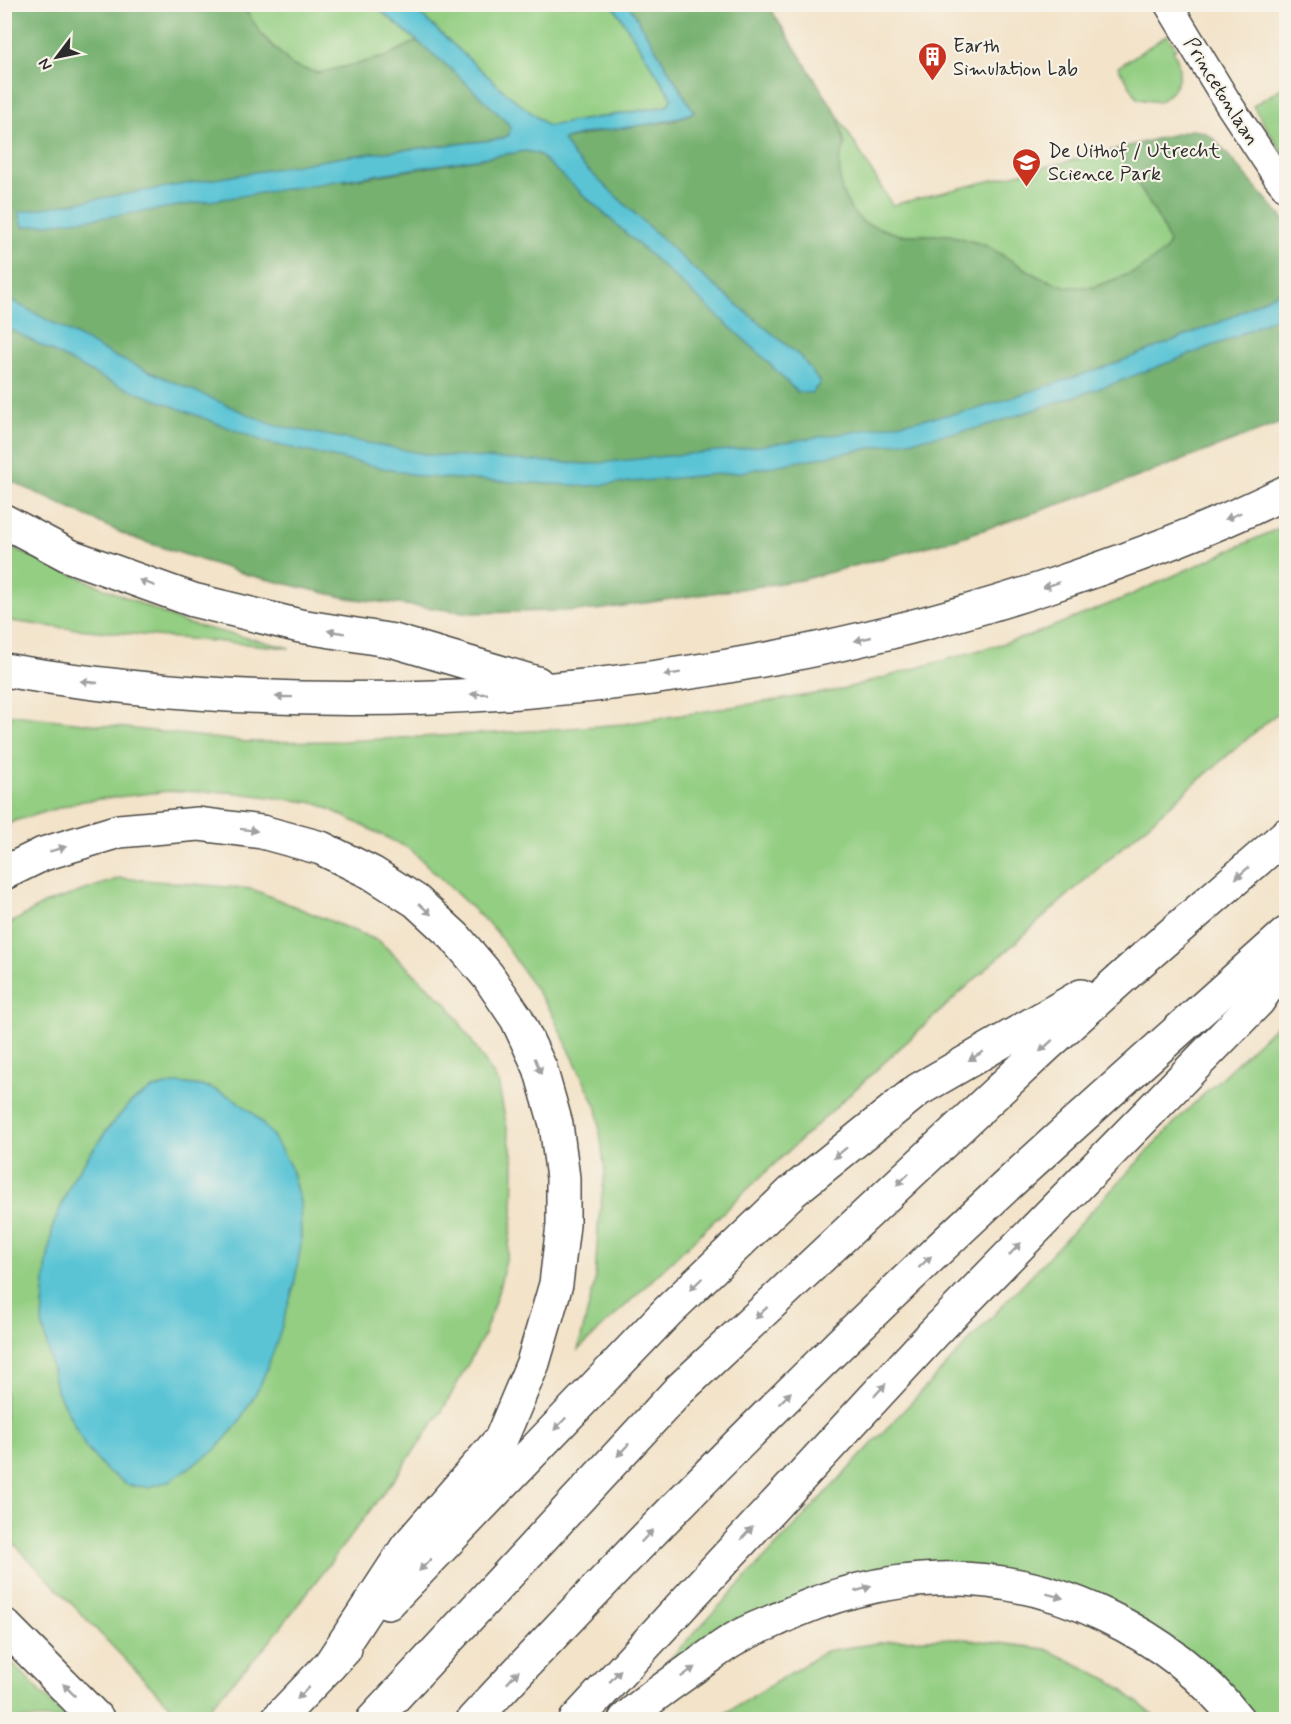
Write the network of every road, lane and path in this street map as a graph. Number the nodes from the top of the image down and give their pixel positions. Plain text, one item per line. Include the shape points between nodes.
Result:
1 (1168, 4) edge
2 (1282, 183) edge
3 (1287, 492) edge
4 (4, 521) edge
5 (4, 670) edge
6 (558, 689) junction
7 (1287, 835) edge
8 (4, 873) edge
9 (1287, 934) edge
10 (1287, 960) edge
11 (1136, 965) junction
12 (4, 1609) edge
13 (4, 1625) edge
14 (40, 1661) junction
15 (328, 1666) junction
16 (98, 1719) edge
17 (277, 1719) edge
18 (373, 1719) edge
19 (473, 1719) edge
20 (576, 1719) edge
21 (625, 1719) edge
22 (1238, 1719) edge

1 - 2 street, Princetonlaan
3 -> 6 highway via 1159,547 976,609 864,639 742,663
6 -> 4 highway via 394,641 300,626 193,600 70,556
6 -> 5 highway via 358,699 241,696
7 -> 11 highway
8 -> 15 highway via 42,854 119,831 198,824 262,832 321,848 372,873 416,901 455,937 517,1019 540,1068 556,1124 563,1178 563,1226 556,1284 533,1363 501,1439 407,1547
19 -> 9 highway via 678,1503 846,1337 1017,1176
20 -> 10 highway via 933,1334 1258,1001
11 -> 15 highway via 918,1090 792,1192 668,1311
11 -> 18 highway via 678,1391
12 - 14 highway
13 - 14 highway
16 -> 14 highway
15 -> 17 highway
21 -> 22 highway via 736,1638 804,1606 880,1584 945,1577 1012,1584 1075,1601 1132,1628 1184,1663

